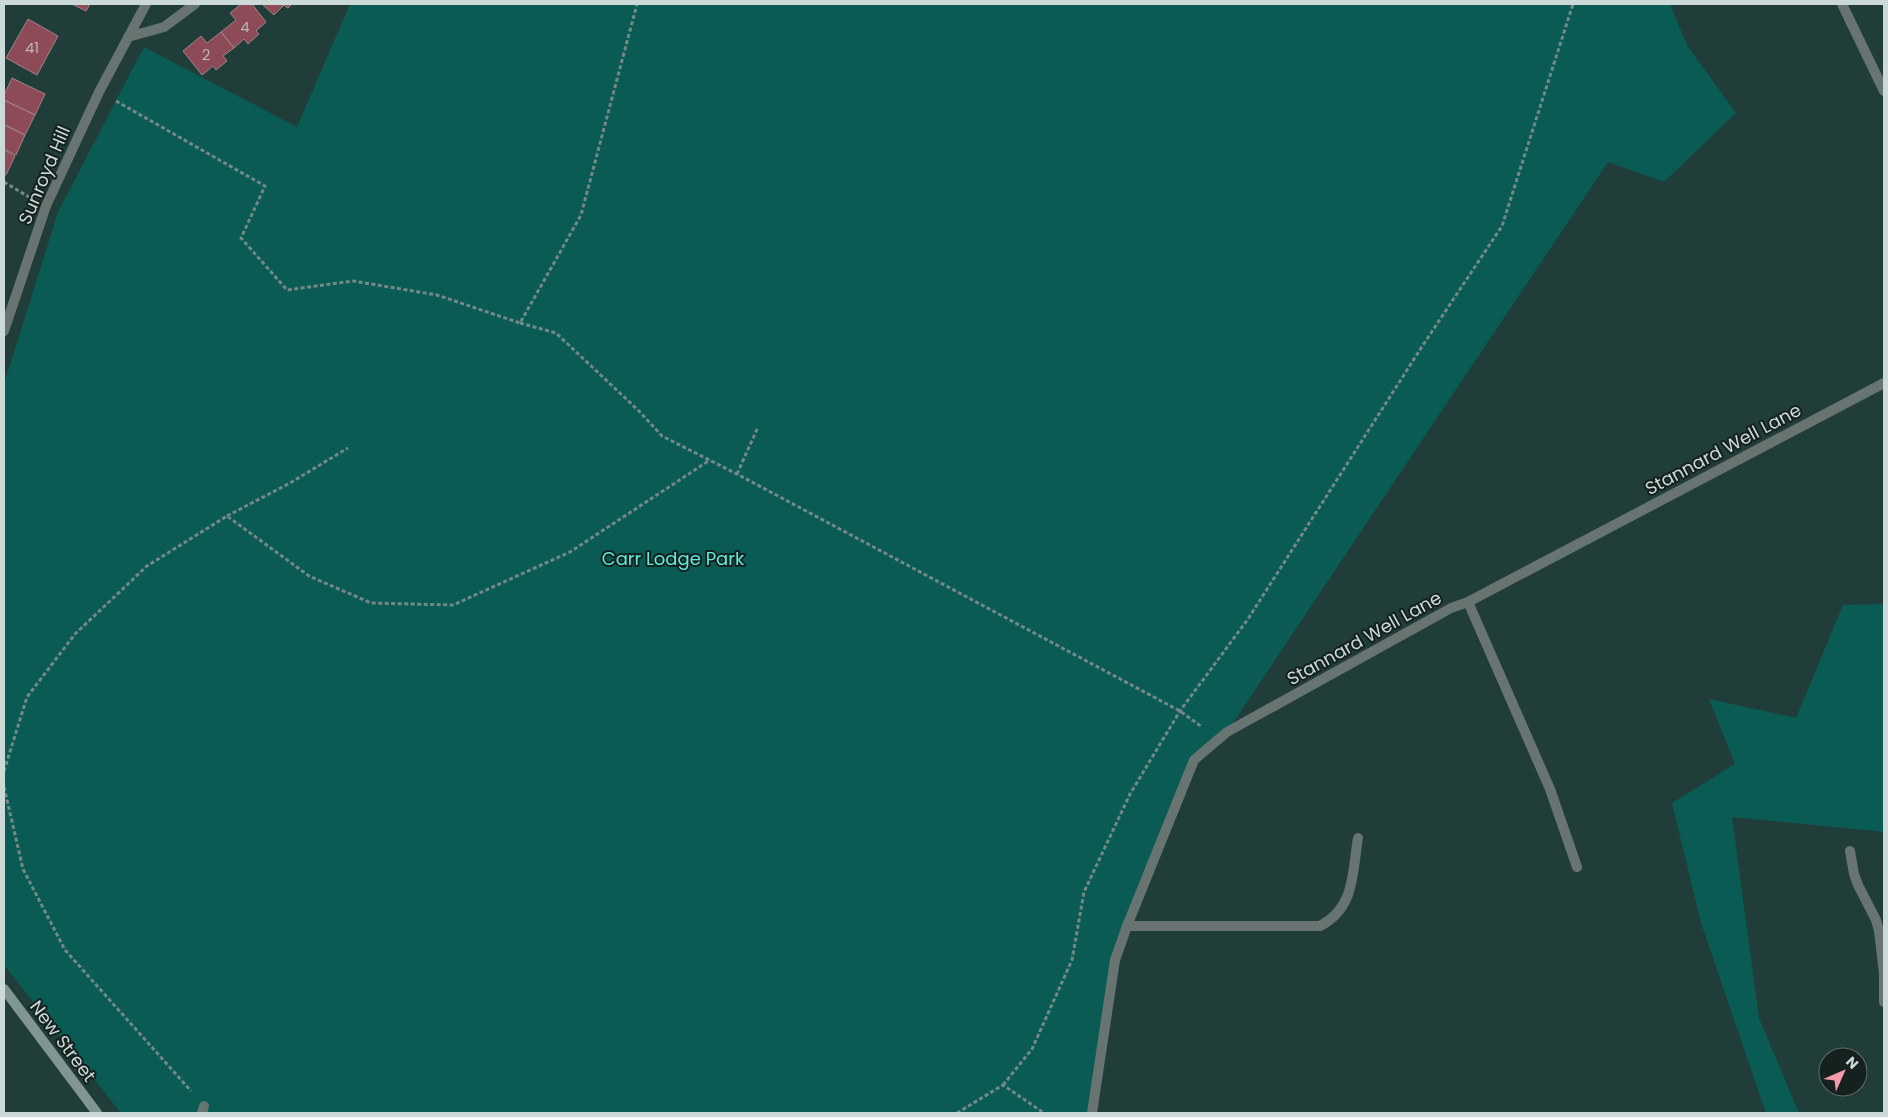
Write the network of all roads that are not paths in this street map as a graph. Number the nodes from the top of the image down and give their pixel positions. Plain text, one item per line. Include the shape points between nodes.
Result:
1 (146, 4) edge
2 (195, 4) edge
3 (1842, 4) edge
4 (128, 37) junction
5 (1884, 91) edge
6 (4, 331) edge
7 (1884, 383) edge
8 (1468, 602) junction
9 (1358, 838) dead end
10 (1850, 851) dead end
11 (1577, 866) dead end
12 (1127, 926) junction
13 (1884, 974) edge
14 (4, 989) edge
15 (1884, 1002) edge
16 (97, 1113) edge
17 (1092, 1113) edge

1 - 4 street, Sunroyd Hill
2 - 4 street via 164,27
3 - 5 street
4 - 6 street, Sunroyd Hill via 46,206
7 - 8 street, Stannard Well Lane
8 - 11 street via 1550,789
8 - 12 street, Stannard Well Lane via 1399,636 1227,732 1194,760
9 - 12 street via 1348,898 1330,921 1320,926
10 - 13 street via 1854,874 1876,920
12 - 17 street, Stannard Well Lane via 1115,960
13 - 15 street
14 - 16 street, New Street

